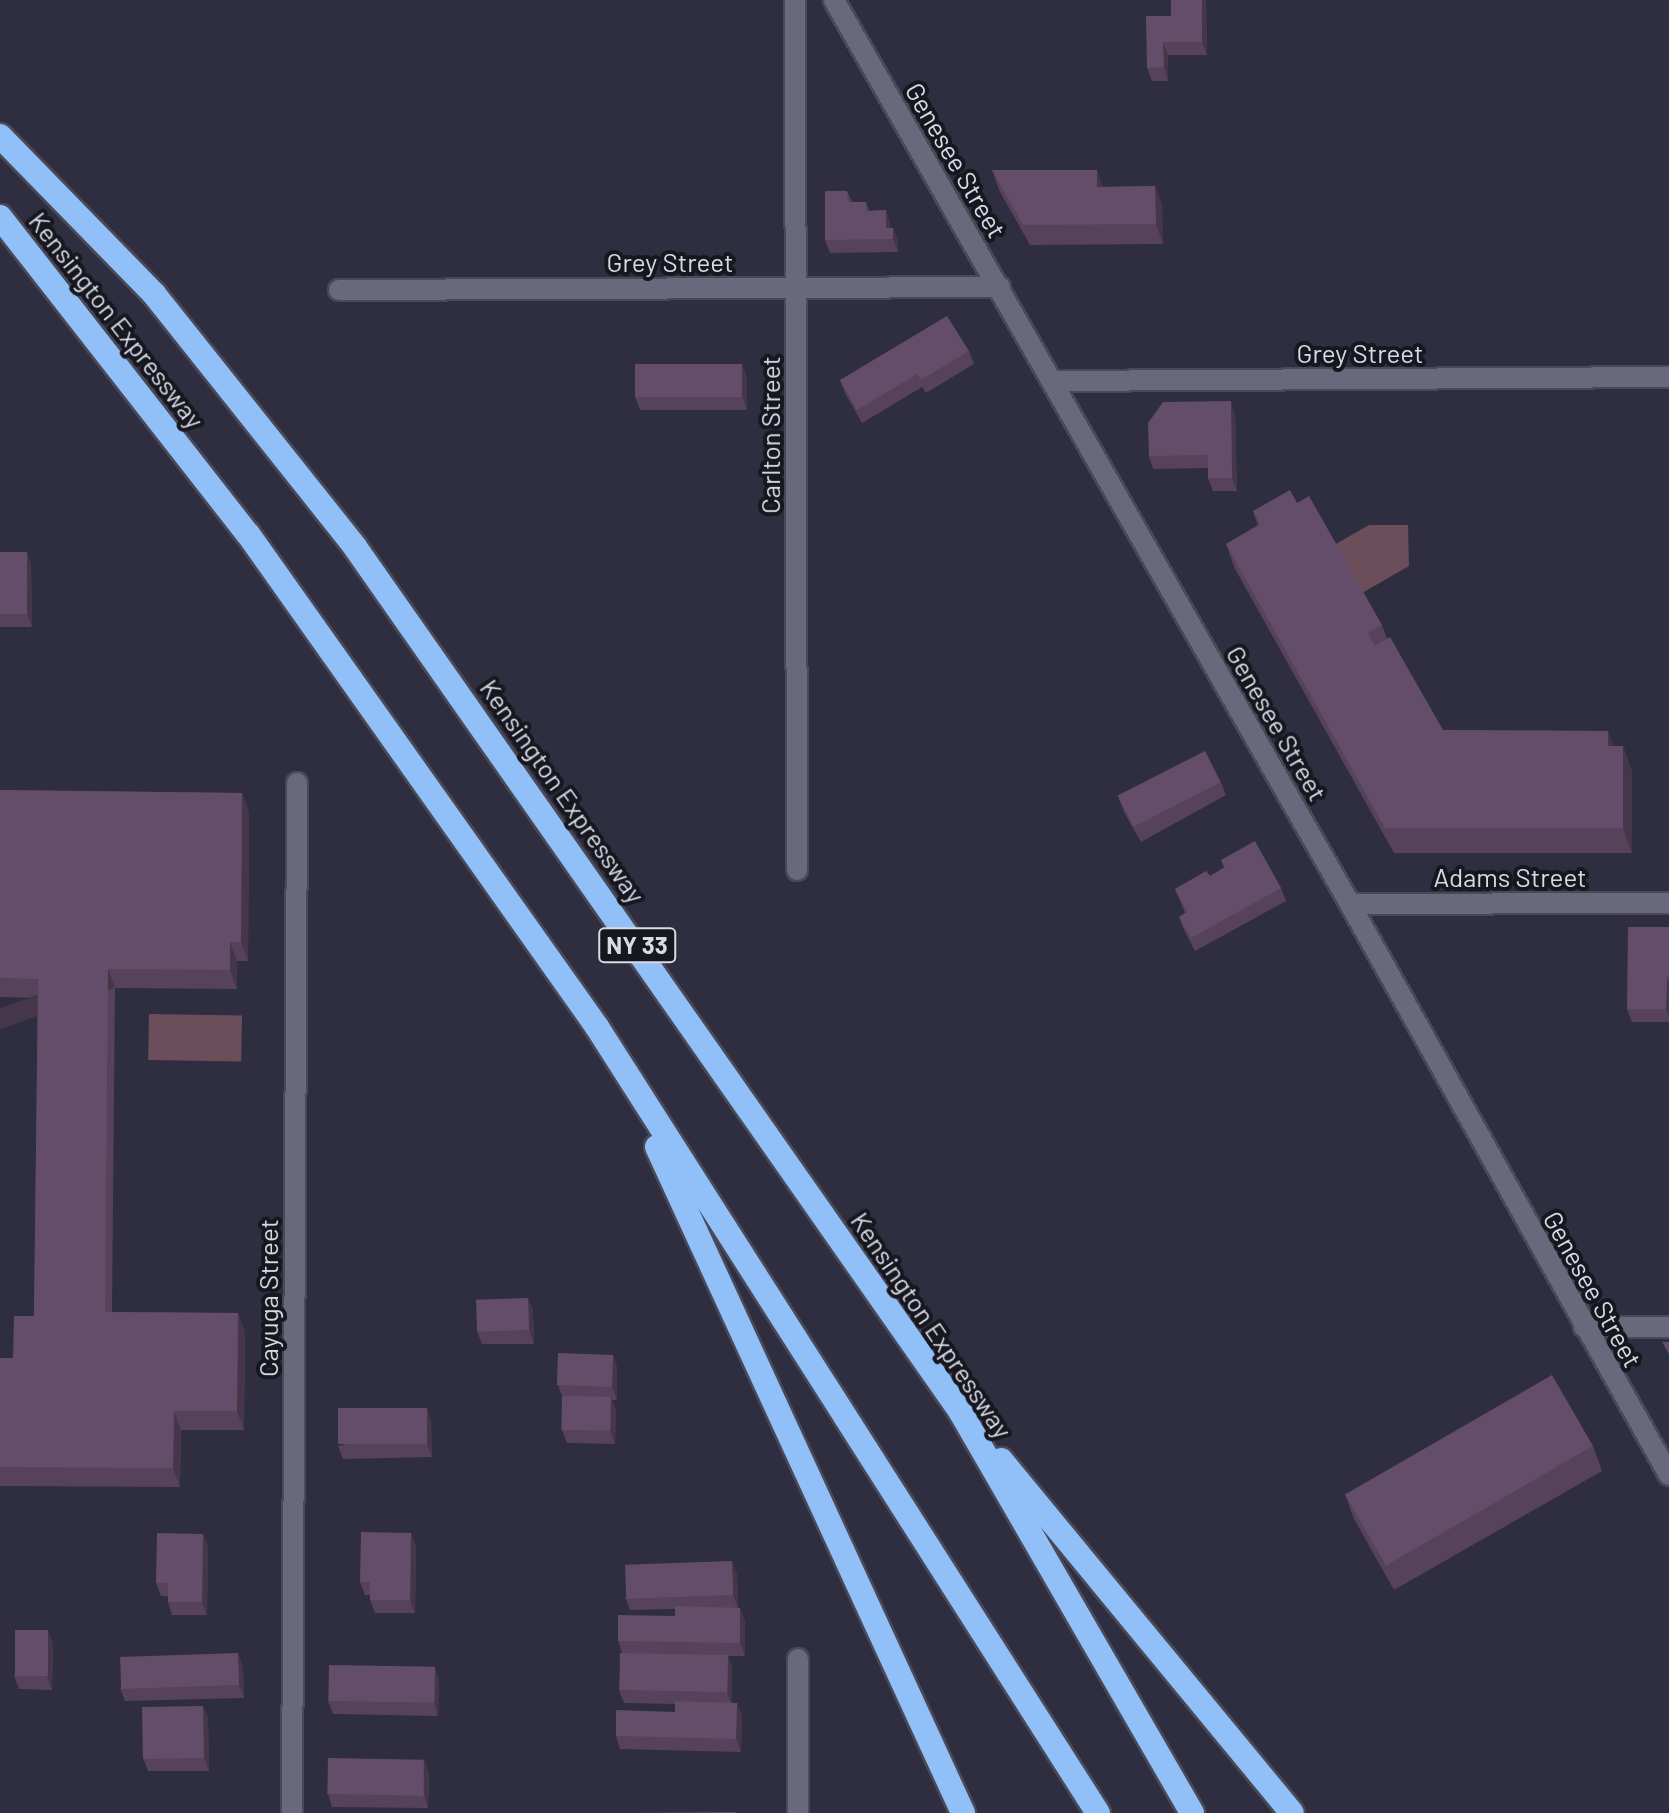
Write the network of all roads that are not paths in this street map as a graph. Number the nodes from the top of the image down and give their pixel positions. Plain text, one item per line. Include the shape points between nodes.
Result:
1 (795, 0) edge
2 (834, 0) edge
3 (0, 136) edge
4 (0, 217) edge
5 (1000, 287) junction
6 (795, 288) junction
7 (339, 290) dead end
8 (1669, 377) edge
9 (1052, 381) junction
10 (297, 783) dead end
11 (797, 870) dead end
12 (1669, 903) edge
13 (1350, 904) junction
14 (597, 1027) junction
15 (1584, 1327) junction
16 (1669, 1327) edge
17 (960, 1411) junction
18 (1669, 1475) edge
19 (798, 1659) dead end
20 (292, 1813) edge
21 (798, 1813) edge
22 (963, 1813) edge
23 (1098, 1813) edge
24 (1192, 1813) edge
25 (1292, 1813) edge

1 - 6 street, Carlton Street
2 - 5 street, Genesee Street
3 - 17 highway, Kensington Expressway / NY 33 via 154,294 355,547
4 - 14 highway, Kensington Expressway / NY 33 via 248,534
5 - 6 street, Grey Street
5 - 9 street, Genesee Street
6 - 7 street, Grey Street
6 - 11 street, Carlton Street
8 - 9 street, Grey Street
9 - 13 street, Genesee Street
10 - 20 street, Cayuga Street
12 - 13 street, Adams Street
13 - 15 street, Genesee Street
14 - 22 highway via 697,1225
14 - 23 highway, Kensington Expressway / NY 33
15 - 16 street
15 - 18 street, Genesee Street
17 - 24 highway, Kensington Expressway / NY 33
17 - 25 highway
19 - 21 street

